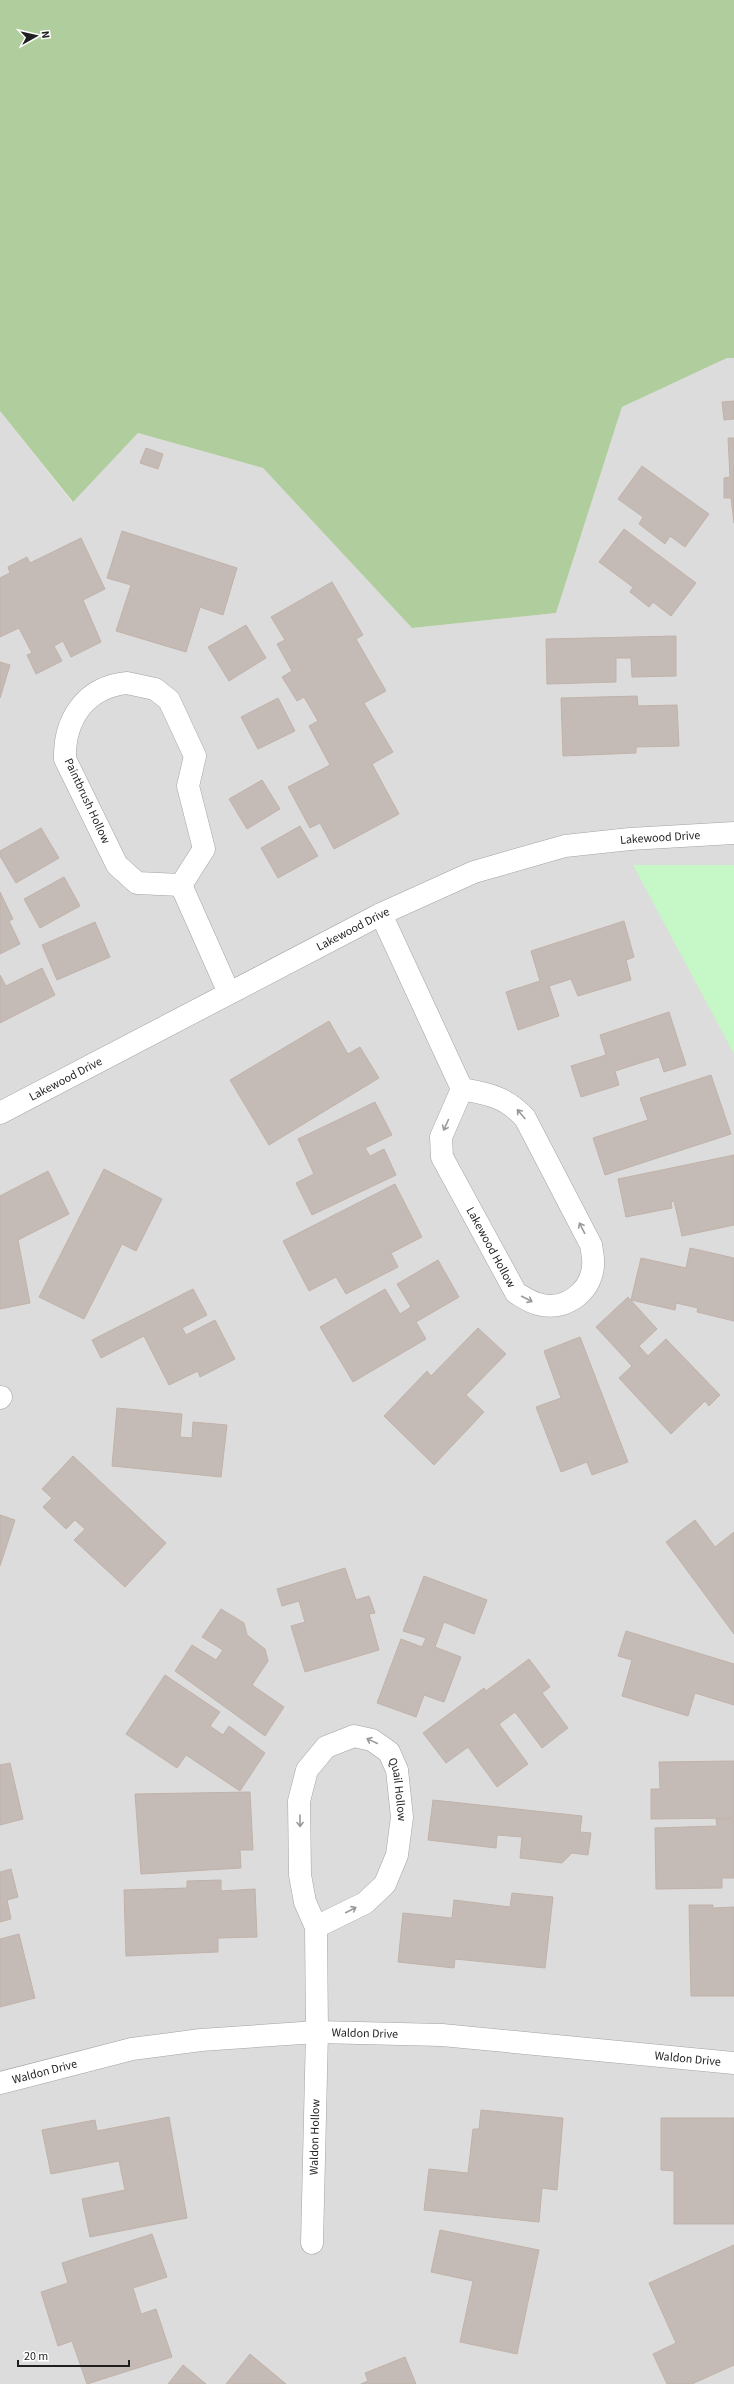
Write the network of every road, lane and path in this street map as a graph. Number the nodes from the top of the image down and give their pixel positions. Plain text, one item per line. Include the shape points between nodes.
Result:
1 (734, 833) edge
2 (180, 885) junction
3 (381, 914) junction
4 (229, 993) junction
5 (462, 1090) junction
6 (0, 1113) edge
7 (316, 1927) junction
8 (317, 2032) junction
9 (734, 2063) edge
10 (0, 2083) edge
11 (312, 2243) dead end

1 - 3 street, Lakewood Drive via 565,846 474,872
2 - 2 street, Paintbrush Hollow via 204,849 188,786 195,756 169,700 155,689 127,683 114,684 86,699 76,711 65,742 65,759 117,865 137,883
2 - 4 street
3 - 4 street, Lakewood Drive
3 - 5 street
4 - 6 street, Lakewood Drive
5 -> 5 street, Lakewood Hollow via 441,1137 442,1157 501,1266 516,1293 538,1305 558,1306 575,1298 588,1286 593,1266 591,1245 525,1118 513,1105 489,1094
7 -> 7 street, Quail Hollow via 364,1903 375,1894 385,1884 397,1855 402,1817 397,1770 389,1752 372,1740 354,1736 326,1747 307,1770 299,1801 300,1875 305,1902
7 - 8 street, Quail Hollow
8 - 9 street, Waldon Drive via 442,2035
8 - 10 street, Waldon Drive via 201,2040 132,2049
8 - 11 street, Waldon Hollow

